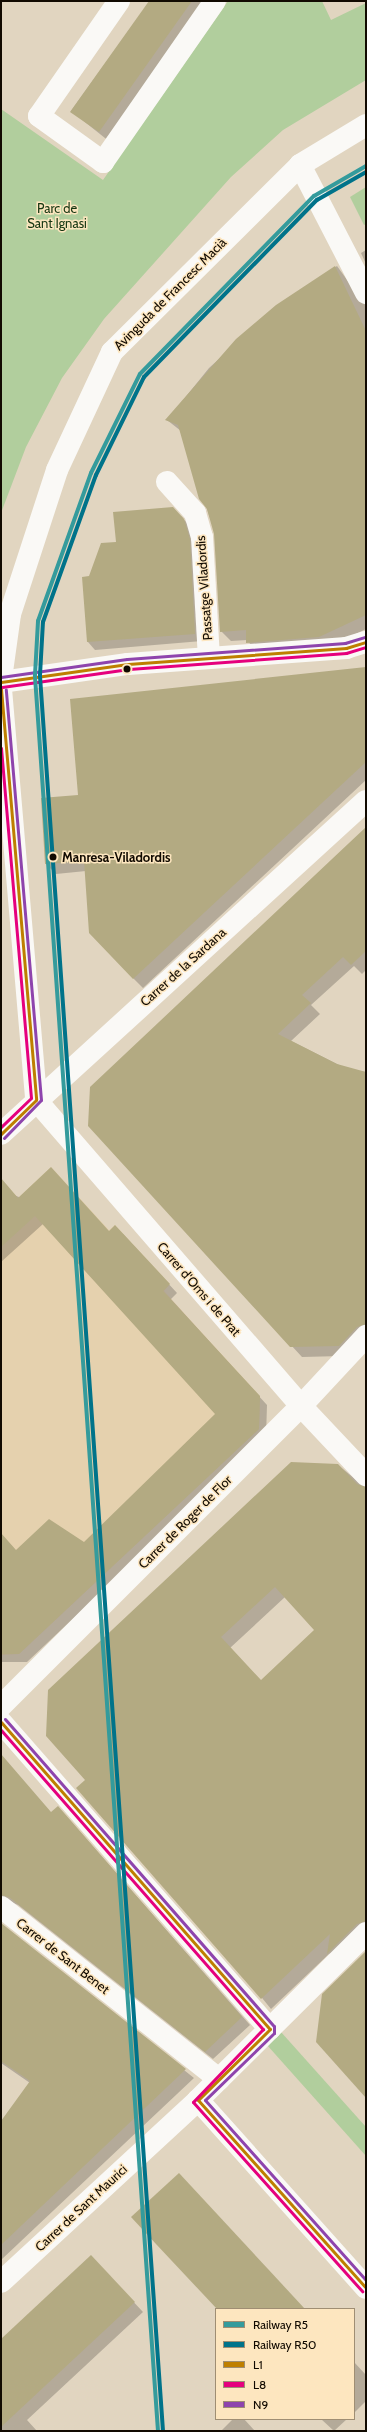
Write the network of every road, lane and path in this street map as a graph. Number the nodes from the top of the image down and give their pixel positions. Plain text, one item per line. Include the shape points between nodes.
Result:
1 (119, 1) edge
2 (214, 1) edge
3 (366, 125) edge
4 (300, 164) junction
5 (366, 293) edge
6 (167, 482) dead end
7 (366, 642) edge
8 (209, 657) junction
9 (1, 678) edge
10 (1, 682) edge
11 (1, 689) edge
12 (366, 801) edge
13 (6, 819) edge
14 (36, 1100) junction
15 (1, 1134) edge
16 (366, 1336) edge
17 (301, 1406) junction
18 (366, 1475) edge
19 (1, 1706) edge
20 (1, 1722) edge
21 (1, 1907) edge
22 (366, 1933) edge
23 (270, 2029) junction
24 (219, 2079) junction
25 (198, 2100) junction
26 (1, 2282) edge
27 (366, 2288) edge

1 - 2 street via 39,116 103,162
3 - 4 street, Avinguda de Francesc Macià
4 - 5 street
4 - 9 street, Avinguda de Francesc Macià via 112,352 57,470 10,614
6 - 8 street, Passatge Viladordis via 195,513 202,537
7 - 8 street via 346,648
8 - 10 street via 69,671
11 - 13 street
12 - 14 street, Carrer de la Sardana
13 - 14 street
14 - 15 street, Carrer de la Sardana
14 - 17 street, Carrer d'Oms i de Prat
16 - 17 street, Carrer de Roger de Flor
17 - 18 street, Carrer d'Oms i de Prat
17 - 19 street, Carrer de Roger de Flor
20 - 23 street
21 - 24 street, Carrer de Sant Benet
22 - 23 street, Carrer de Sant Maurici
23 - 24 street, Carrer de Sant Maurici
24 - 25 street, Carrer de Sant Maurici
25 - 26 street, Carrer de Sant Maurici
25 - 27 street

